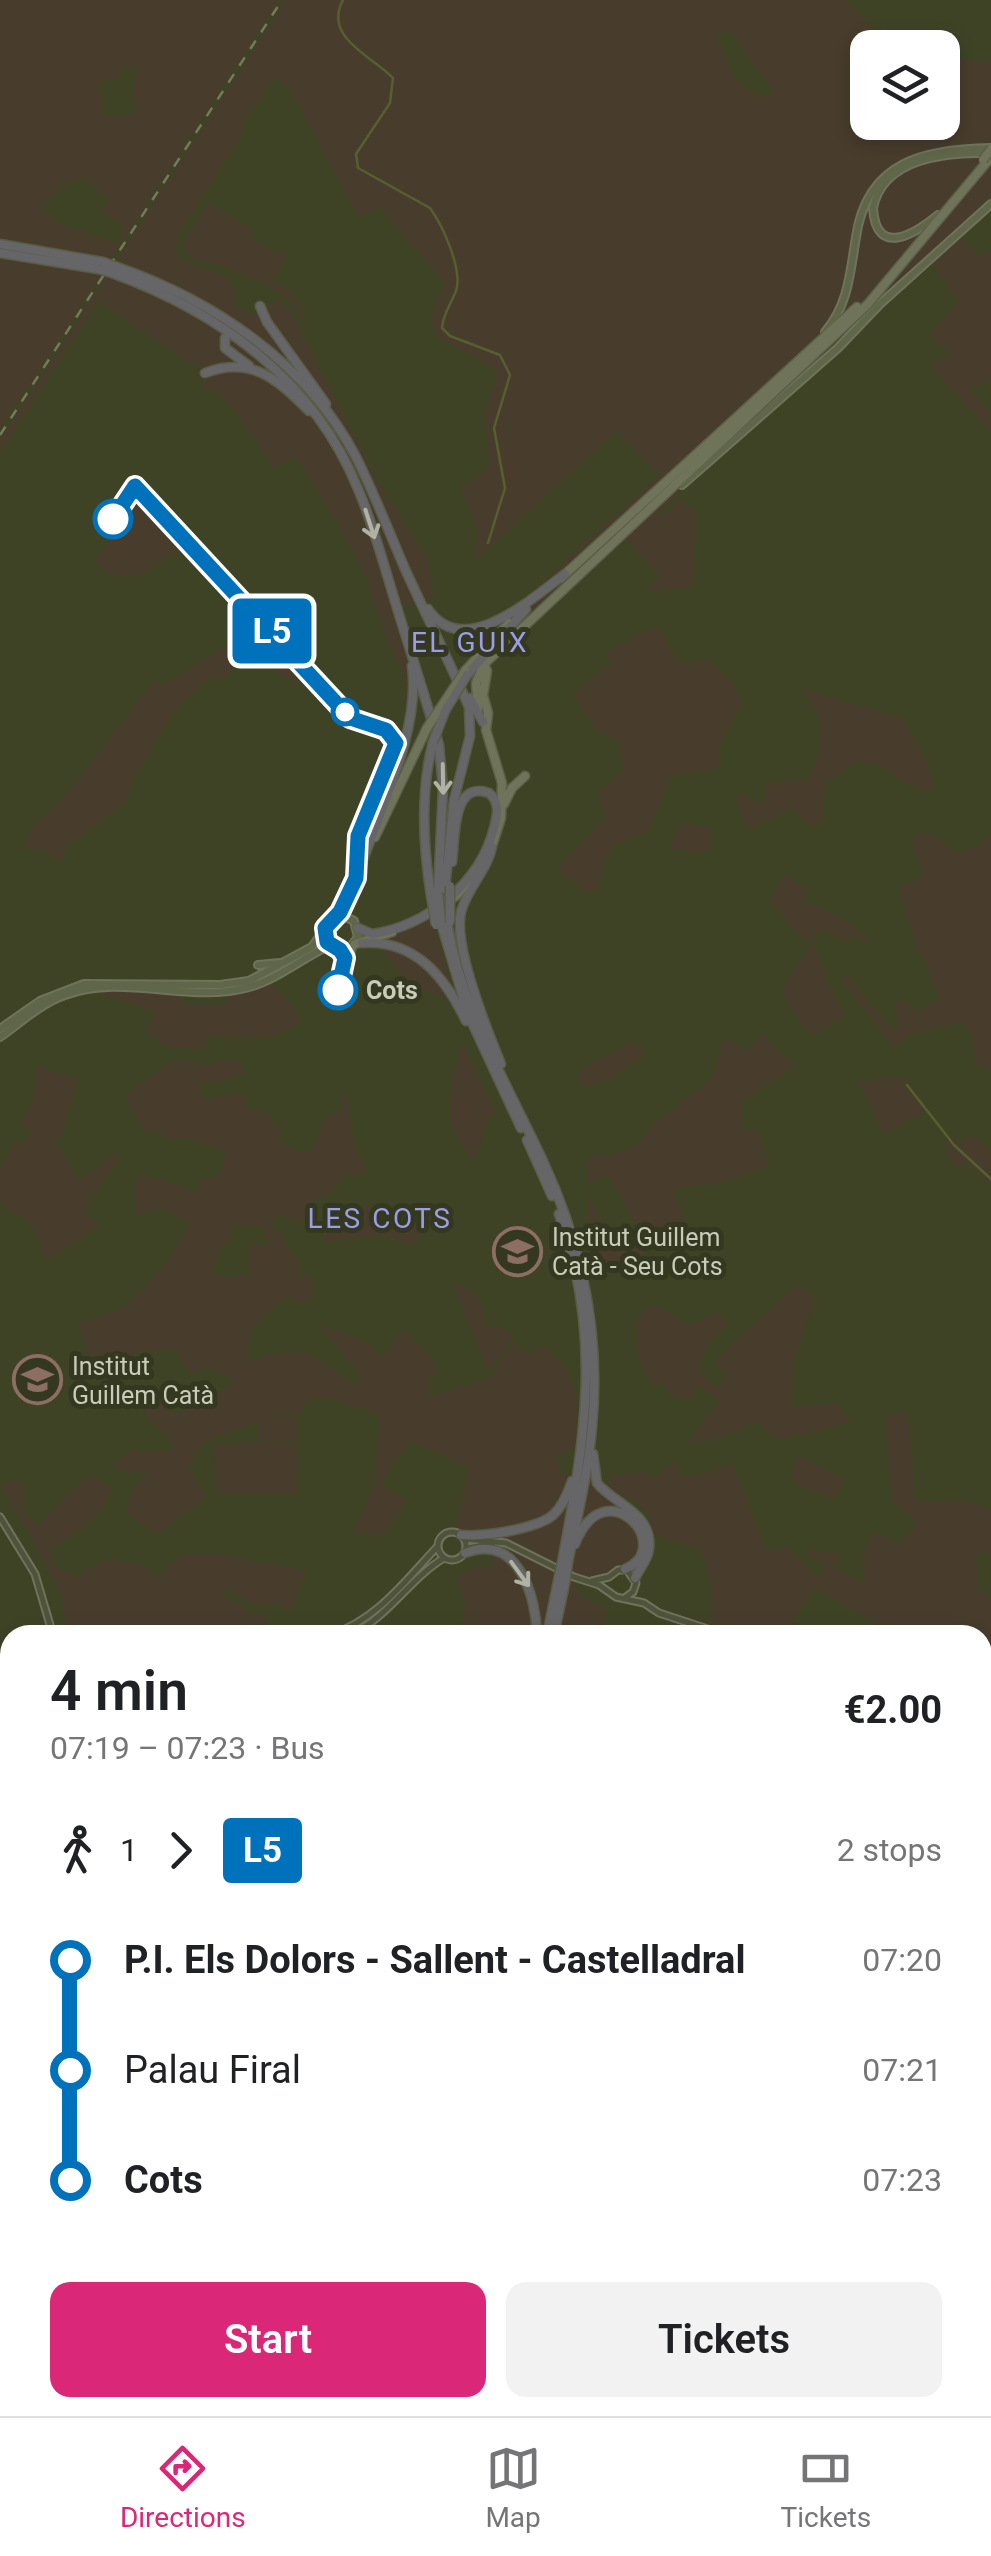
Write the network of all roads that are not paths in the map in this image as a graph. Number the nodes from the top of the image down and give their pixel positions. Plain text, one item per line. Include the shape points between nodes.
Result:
1 (989, 156) edge
2 (991, 204) edge
3 (938, 215) junction
4 (0, 251) edge
5 (260, 306) dead end
6 (237, 331) junction
7 (224, 338) dead end
8 (804, 357) junction
9 (249, 366) junction
10 (205, 373) dead end
11 (328, 430) junction
12 (354, 455) junction
13 (682, 485) junction
14 (610, 548) junction
15 (404, 566) junction
16 (565, 574) junction
17 (526, 609) joint
18 (410, 652) junction
19 (448, 659) junction
20 (466, 673) junction
21 (485, 726) junction
22 (500, 770) junction
23 (502, 809) junction
24 (358, 836) dead end
25 (492, 847) junction
26 (357, 876) junction
27 (441, 891) junction
28 (335, 917) junction
29 (444, 923) junction
30 (325, 928) junction
31 (358, 928) junction
32 (356, 944) junction
33 (337, 949) junction
34 (286, 961) junction
35 (258, 965) dead end
36 (0, 1029) edge
37 (0, 1037) edge
38 (501, 1074) junction
39 (523, 1132) junction
40 (592, 1429) junction
41 (582, 1451) junction
42 (0, 1517) edge
43 (463, 1537) junction
44 (438, 1546) junction
45 (510, 1546) junction
46 (466, 1550) junction
47 (444, 1558) junction
48 (565, 1562) junction
49 (624, 1569) junction
50 (609, 1577) junction
51 (589, 1581) junction
52 (635, 1583) junction
53 (609, 1590) junction
54 (625, 1598) junction
55 (644, 1603) junction
56 (51, 1625) edge
57 (355, 1625) edge
58 (366, 1625) edge
59 (536, 1625) edge
60 (553, 1625) edge
61 (696, 1625) edge

1 - 3 main road
1 - 3 main road via 938,155 912,164 875,200 876,223 888,236 914,235
1 - 8 main road via 952,149 924,154 880,181 859,220 844,304
1 - 13 main road via 864,313
1 - 14 main road via 868,304
2 - 13 main road
3 - 8 main road via 864,301
4 - 6 highway, bridge via 114,270
5 - 12 highway
6 - 11 highway
6 - 12 highway via 306,388
7 - 9 highway via 225,348
8 - 16 main road
9 - 10 highway
9 - 11 highway
11 -> 18 highway via 358,488
12 - 15 highway
13 - 14 main road
14 - 21 main road via 484,664 475,690
15 - 16 highway via 436,620 463,630 513,612
15 - 19 highway
16 - 17 main road
17 - 20 highway
18 - 26 highway via 411,720
18 -> 27 highway via 442,758
19 - 21 highway
19 - 27 highway via 471,722
20 - 26 main road, bridge via 427,728
20 - 27 highway, bridge via 433,742 425,799 426,854
21 - 22 main road
22 - 23 main road
22 - 23 main road via 525,776
23 - 25 main road
24 - 26 main road
25 - 32 main road via 469,883 441,909
25 - 38 highway via 460,923
26 - 28 main road
27 - 29 highway, bridge
27 - 31 highway via 460,804 468,793 485,791 497,806 494,828 460,889 397,927 372,934
28 - 30 main road
28 - 31 main road via 348,917
29 - 38 highway
29 - 39 highway via 468,1014
30 - 33 main road via 326,940
30 - 34 main road via 312,946
31 - 32 main road
32 - 33 main road
32 - 33 main road via 344,967
32 - 39 highway via 398,946 441,978
33 - 37 main road via 324,948 236,990 76,991
34 - 35 main road
34 - 36 main road via 235,984 84,984 51,996
38 - 40 highway via 552,1180 582,1267 592,1334
39 - 41 highway via 560,1216 579,1283 588,1357
40 - 48 highway
40 - 52 highway via 595,1478 636,1513 646,1532 648,1552
41 - 43 highway via 566,1499 547,1519
41 - 48 highway
42 - 56 street via 35,1574
43 - 44 street via 448,1533
43 - 45 street
43 - 46 street
44 - 47 street
44 - 57 street
45 - 46 street
45 - 51 street
46 - 47 street via 456,1560
46 -> 59 highway via 491,1550 517,1566 534,1600
47 - 58 street
48 - 49 highway via 588,1521 618,1512 634,1521 644,1545 639,1560
48 - 60 highway, bridge
49 - 50 street
49 - 52 street
50 - 51 street
50 - 53 street
51 - 53 street
52 - 54 street
52 - 55 street
53 - 54 street
54 - 55 street
55 - 61 street

